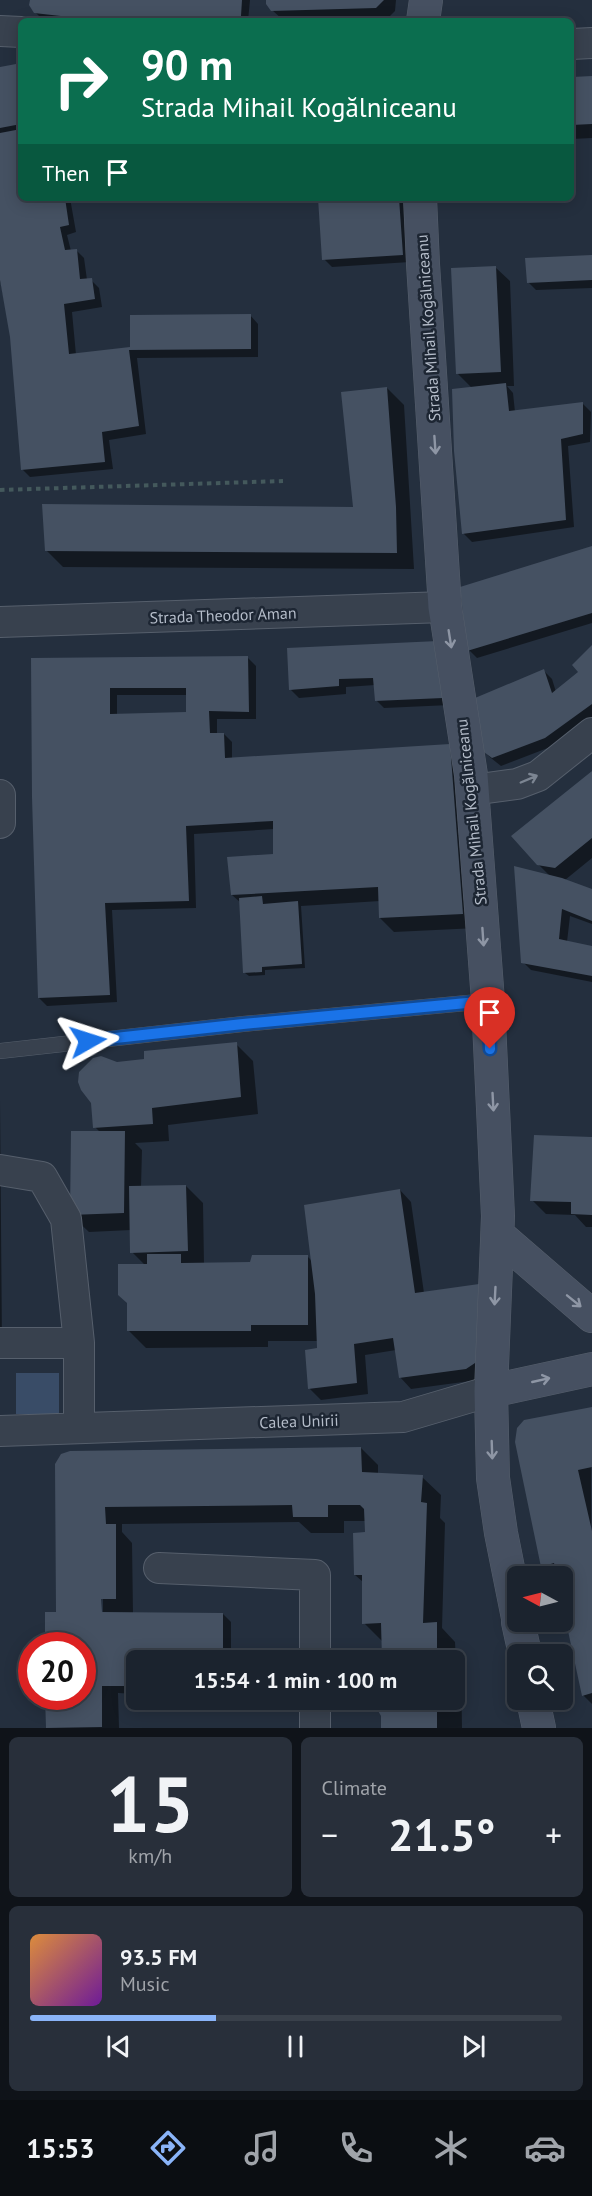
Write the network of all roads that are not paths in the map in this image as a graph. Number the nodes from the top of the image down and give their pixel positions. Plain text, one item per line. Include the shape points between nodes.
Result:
1 (426, 0) edge
2 (423, 18) edge
3 (0, 31) edge
4 (18, 32) edge
5 (592, 43) edge
6 (574, 44) edge
7 (420, 201) edge
8 (445, 607) junction
9 (0, 622) edge
10 (592, 733) edge
11 (472, 790) junction
12 (0, 795) edge
13 (0, 823) edge
14 (488, 1001) junction
15 (0, 1051) edge
16 (0, 1170) edge
17 (498, 1235) junction
18 (592, 1316) edge
19 (0, 1343) edge
20 (79, 1343) junction
21 (592, 1369) edge
22 (491, 1391) junction
23 (78, 1427) junction
24 (0, 1431) edge
25 (507, 1566) edge
26 (159, 1568) dead end
27 (315, 1650) edge
28 (315, 1710) edge
29 (535, 1710) edge
30 (315, 1728) edge
31 (539, 1728) edge

1 - 2 street
3 - 4 street
5 - 6 street
7 -> 8 street, Strada Mihail Kogălniceanu
8 - 9 street, Strada Theodor Aman
8 -> 11 street, Strada Mihail Kogălniceanu
11 -> 10 street via 517,784 538,776
11 -> 14 street, Strada Mihail Kogălniceanu
12 - 13 street
14 - 15 lane
14 -> 17 street, Strada Mihail Kogălniceanu
16 - 20 street via 42,1177 66,1219
17 -> 18 street
17 -> 22 street, Strada Mihail Kogălniceanu
19 - 20 street
20 - 23 street
22 -> 21 street, Calea Unirii
22 - 23 street, Calea Unirii via 403,1418
22 -> 25 street, Strada Mihail Kogălniceanu via 493,1479
23 - 24 street, Calea Unirii
26 - 27 street via 315,1575
28 - 30 street
29 - 31 street

